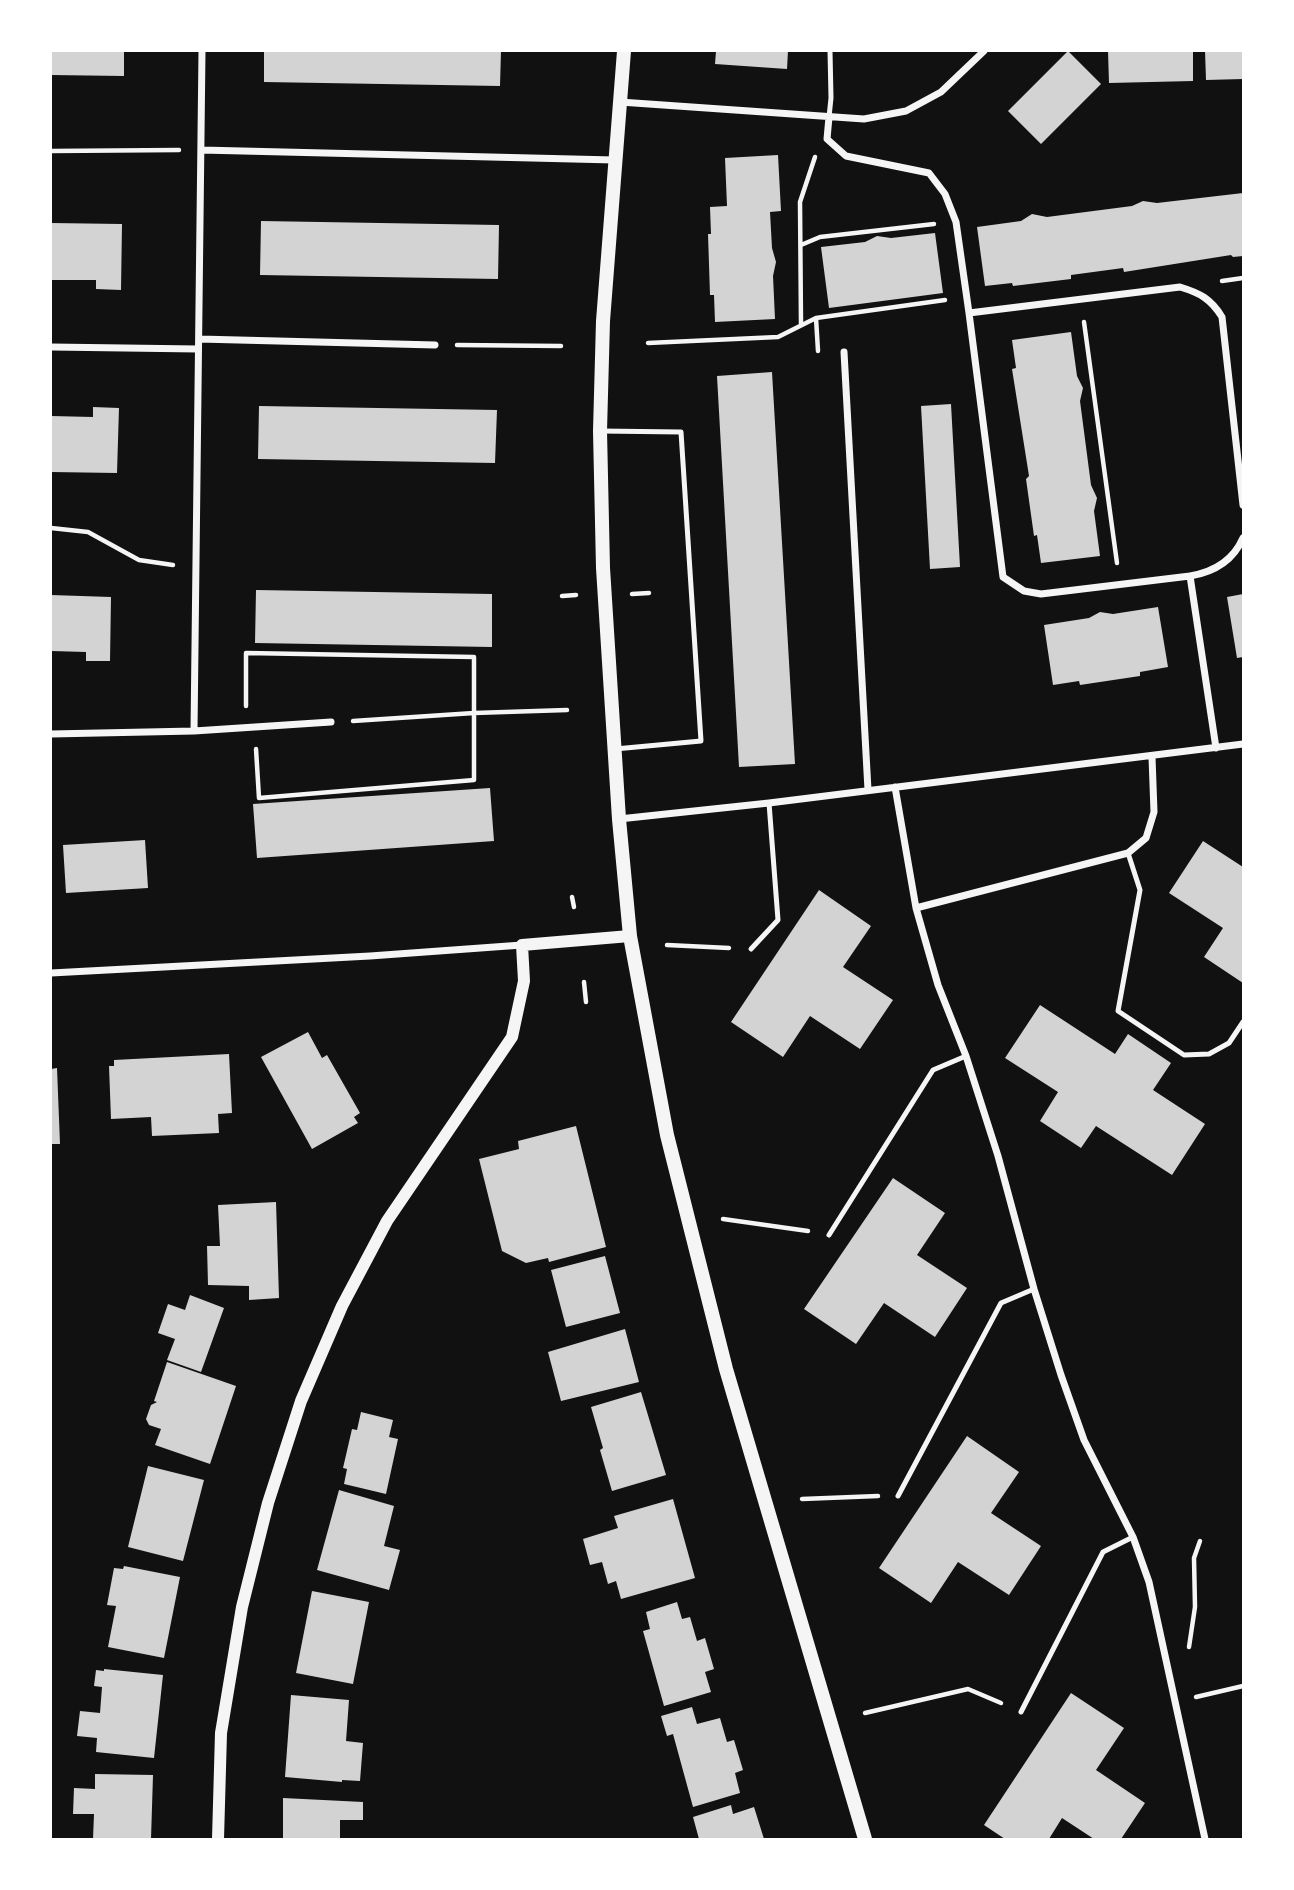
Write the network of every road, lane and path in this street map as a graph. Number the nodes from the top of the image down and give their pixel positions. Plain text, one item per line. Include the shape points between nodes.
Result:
1 (202, 51) edge
2 (624, 51) edge
3 (830, 51) edge
4 (984, 51) edge
5 (620, 102) junction
6 (829, 117) junction
7 (827, 139) junction
8 (201, 150) junction
9 (51, 151) edge
10 (614, 160) junction
11 (956, 222) junction
12 (801, 245) junction
13 (967, 297) junction
14 (1081, 298) junction
15 (969, 313) junction
16 (802, 325) junction
17 (199, 339) junction
18 (648, 343) dead end
19 (435, 345) joint
20 (561, 346) dead end
21 (51, 347) edge
22 (198, 349) junction
23 (844, 352) dead end
24 (600, 431) junction
25 (1243, 505) edge
26 (51, 528) edge
27 (1243, 538) edge
28 (195, 568) junction
29 (1190, 576) junction
30 (1120, 584) junction
31 (649, 593) dead end
32 (631, 594) dead end
33 (576, 595) dead end
34 (562, 596) dead end
35 (568, 710) dead end
36 (474, 713) junction
37 (331, 722) joint
38 (250, 727) junction
39 (194, 731) junction
40 (51, 734) edge
41 (1243, 744) edge
42 (1216, 748) junction
43 (614, 749) junction
44 (1152, 757) junction
45 (895, 787) junction
46 (868, 790) junction
47 (769, 803) junction
48 (619, 819) junction
49 (1129, 853) junction
50 (572, 897) dead end
51 (574, 907) dead end
52 (916, 908) junction
53 (630, 936) junction
54 (522, 944) junction
55 (667, 945) dead end
56 (751, 949) joint
57 (51, 973) edge
58 (584, 982) dead end
59 (586, 1002) dead end
60 (1243, 1022) edge
61 (966, 1056) junction
62 (723, 1219) dead end
63 (829, 1235) joint
64 (1034, 1289) junction
65 (898, 1496) joint
66 (802, 1499) dead end
67 (1133, 1537) junction
68 (1200, 1541) dead end
69 (1167, 1672) junction
70 (1243, 1686) edge
71 (1191, 1698) dead end
72 (1021, 1712) joint
73 (865, 1713) dead end
74 (218, 1839) edge
75 (865, 1839) edge
76 (1205, 1839) edge

1 - 8 street
2 - 5 main road
3 - 6 lane
4 - 6 street via 941,92 906,111 864,119
5 - 6 street
5 - 10 main road
6 - 7 street
7 - 11 street via 846,156 929,173 945,194
7 - 12 path via 812,161 800,202
8 - 9 path
8 - 10 street
8 - 17 street
10 - 24 main road
11 - 12 path via 820,237
11 - 13 street
12 - 16 path
13 - 15 street
13 - 16 path via 817,318
14 - 15 street
14 - 25 street via 1180,287 1199,292 1213,303 1222,317
14 - 30 path
15 - 30 street via 1003,576 1024,591 1041,594
16 - 18 path via 778,337
17 - 19 street
17 - 22 street
19 - 20 path
21 - 22 street
22 - 28 street
23 - 46 street
24 - 43 main road
24 - 43 lane via 681,432 701,741
26 - 28 path via 88,532 139,560
27 - 29 street via 1224,564
28 - 39 street
29 - 30 street
29 - 42 street
31 - 32 path
33 - 34 path
35 - 36 path
36 - 37 path
36 - 38 path via 474,780 259,798
36 - 38 path via 474,657 246,653
37 - 38 street
38 - 39 street
39 - 40 street
41 - 42 street
42 - 44 street
43 - 48 main road
44 - 45 street
44 - 49 street via 1154,812 1146,838
45 - 46 street
45 - 52 street
46 - 47 street
47 - 48 street
47 - 56 lane via 778,920
48 - 53 main road
49 - 52 street
49 - 60 lane via 1140,890 1118,1011 1184,1055 1209,1055 1229,1043
50 - 51 path
52 - 61 street via 937,985
53 - 54 street
53 - 75 main road via 667,1135 726,1369
54 - 57 street
54 - 74 street via 524,981 512,1037 387,1220 342,1306 301,1401 268,1503 242,1607 221,1732
55 - 56 path
58 - 59 path
61 - 63 lane via 933,1070
61 - 64 street
62 - 63 path
64 - 65 lane via 1001,1303
64 - 67 street via 1084,1440
65 - 66 path
67 - 69 street via 1149,1582
67 - 72 lane via 1103,1552
68 - 69 path via 1194,1558 1191,1642 1180,1668
69 - 76 street
70 - 71 path
72 - 73 path via 968,1689

